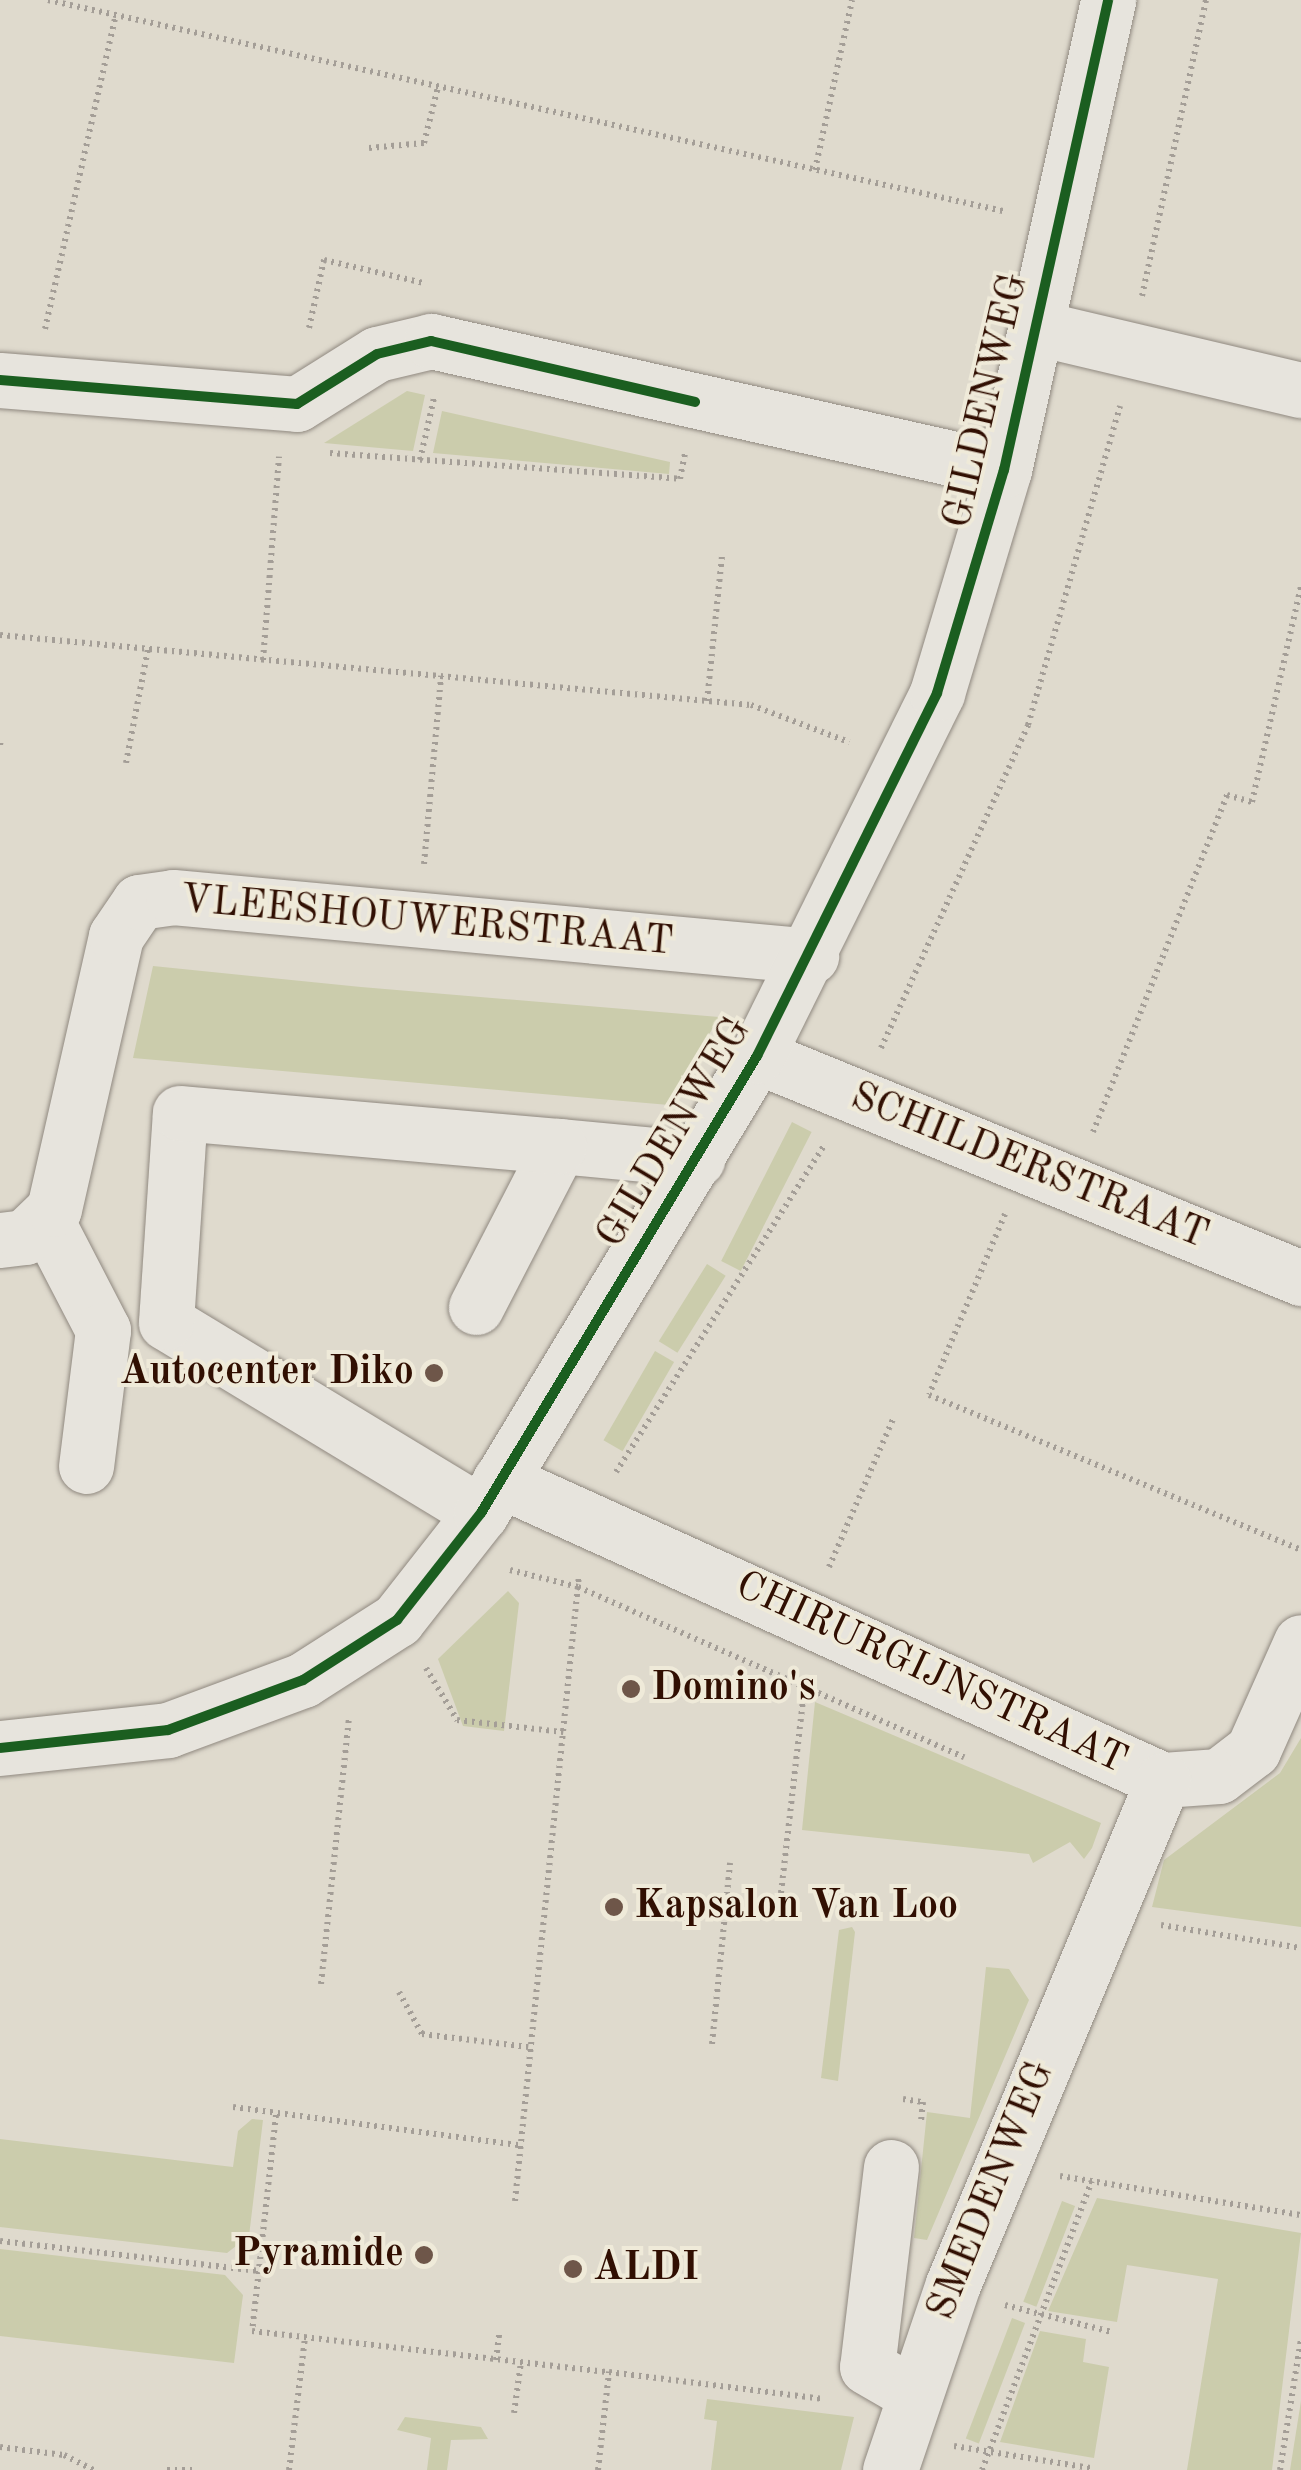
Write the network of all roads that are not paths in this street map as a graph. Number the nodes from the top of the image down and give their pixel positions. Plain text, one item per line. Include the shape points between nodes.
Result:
1 (1108, 0) edge
2 (1038, 328) junction
3 (16, 382) edge
4 (1301, 390) edge
5 (1004, 470) junction
6 (811, 956) junction
7 (758, 1056) junction
8 (559, 1146) junction
9 (697, 1160) junction
10 (23, 1230) edge
11 (1301, 1278) edge
12 (476, 1307) dead end
13 (86, 1466) dead end
14 (490, 1496) junction
15 (1301, 1642) edge
16 (0, 1748) edge
17 (1163, 1780) junction
18 (891, 2167) dead end
19 (902, 2427) edge

1 - 2 street, GILDENWEG
2 - 4 street
2 - 5 street, GILDENWEG
3 - 5 street via 297,404 377,354 430,342
5 - 6 street, GILDENWEG via 966,613 905,767
6 - 7 street, GILDENWEG
6 - 10 street, VLEESHOUWERSTRAAT via 173,897 140,902 116,936
7 - 9 street, GILDENWEG
7 - 11 street, SCHILDERSTRAAT
8 - 9 street
8 - 12 street
8 - 14 street, CHIRURGIJNSTRAAT via 180,1113 166,1322
9 - 14 street, GILDENWEG
10 - 13 street, VLEESHOUWERSTRAAT via 103,1330
14 - 16 street, GILDENWEG via 398,1620 302,1680 168,1730
14 - 17 street, CHIRURGIJNSTRAAT via 823,1624
15 - 17 street, CHIRURGIJNSTRAAT via 1253,1750 1219,1776
17 - 19 street, SMEDENWEG via 953,2284
18 - 19 street via 867,2368

